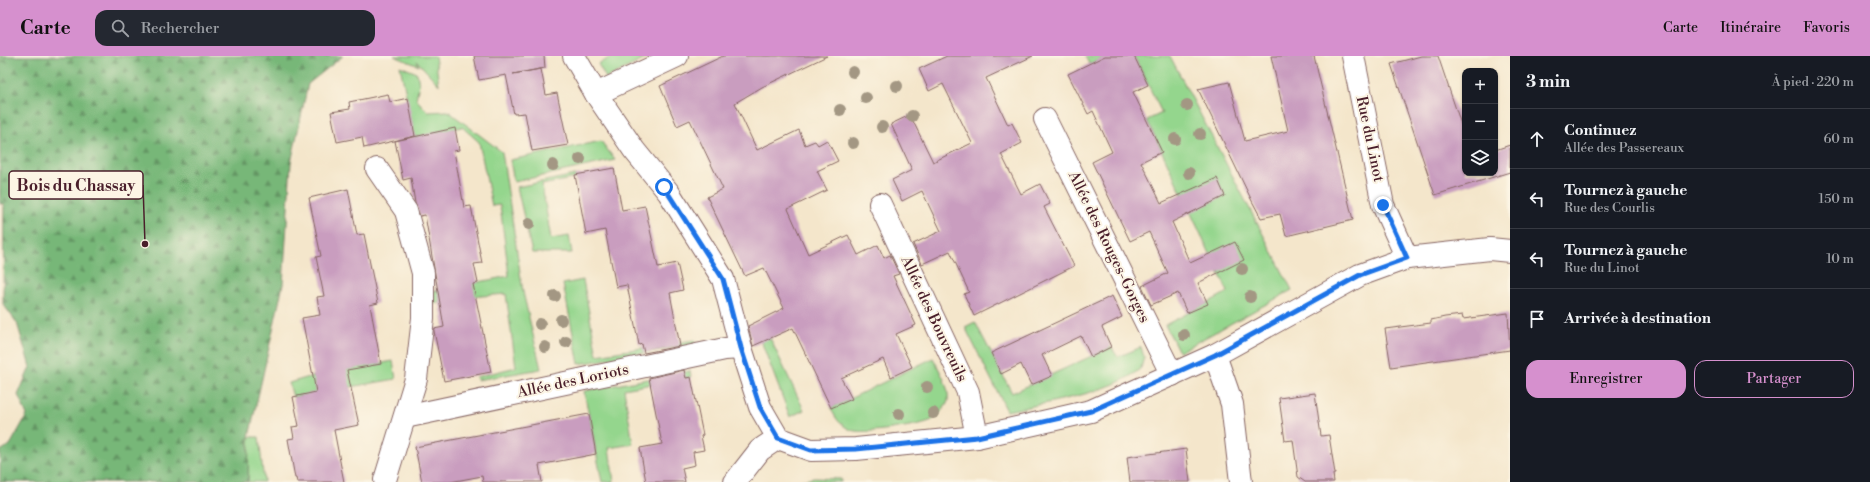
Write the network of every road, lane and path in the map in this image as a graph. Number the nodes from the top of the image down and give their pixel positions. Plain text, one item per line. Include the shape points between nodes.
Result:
1 (574, 56) edge
2 (677, 56) edge
3 (1353, 56) edge
4 (596, 94) junction
5 (1045, 119) dead end
6 (377, 169) dead end
7 (880, 204) dead end
8 (1510, 251) edge
9 (1407, 258) junction
10 (741, 348) junction
11 (1215, 355) junction
12 (1172, 375) junction
13 (405, 417) junction
14 (977, 437) junction
15 (778, 438) junction
16 (385, 480) dead end
17 (735, 482) edge
18 (1241, 482) edge

1 - 4 street
2 - 4 street
3 - 9 street, Rue du Linot via 1383,205
4 - 10 street via 634,150 669,193 723,279
5 - 12 street, Allée des Rouges-Gorges
6 - 13 street via 406,211 424,272 416,379
7 - 14 street, Allée des Bouvreuils via 968,392
8 - 9 street via 1490,249
9 - 11 street via 1360,275
10 - 13 street, Allée des Loriots via 725,349
10 - 15 street via 760,407
11 - 12 street
11 - 18 street via 1232,404
12 - 14 street via 1091,411
13 - 16 street
14 - 15 street via 856,449 818,450
15 - 17 street via 760,450

